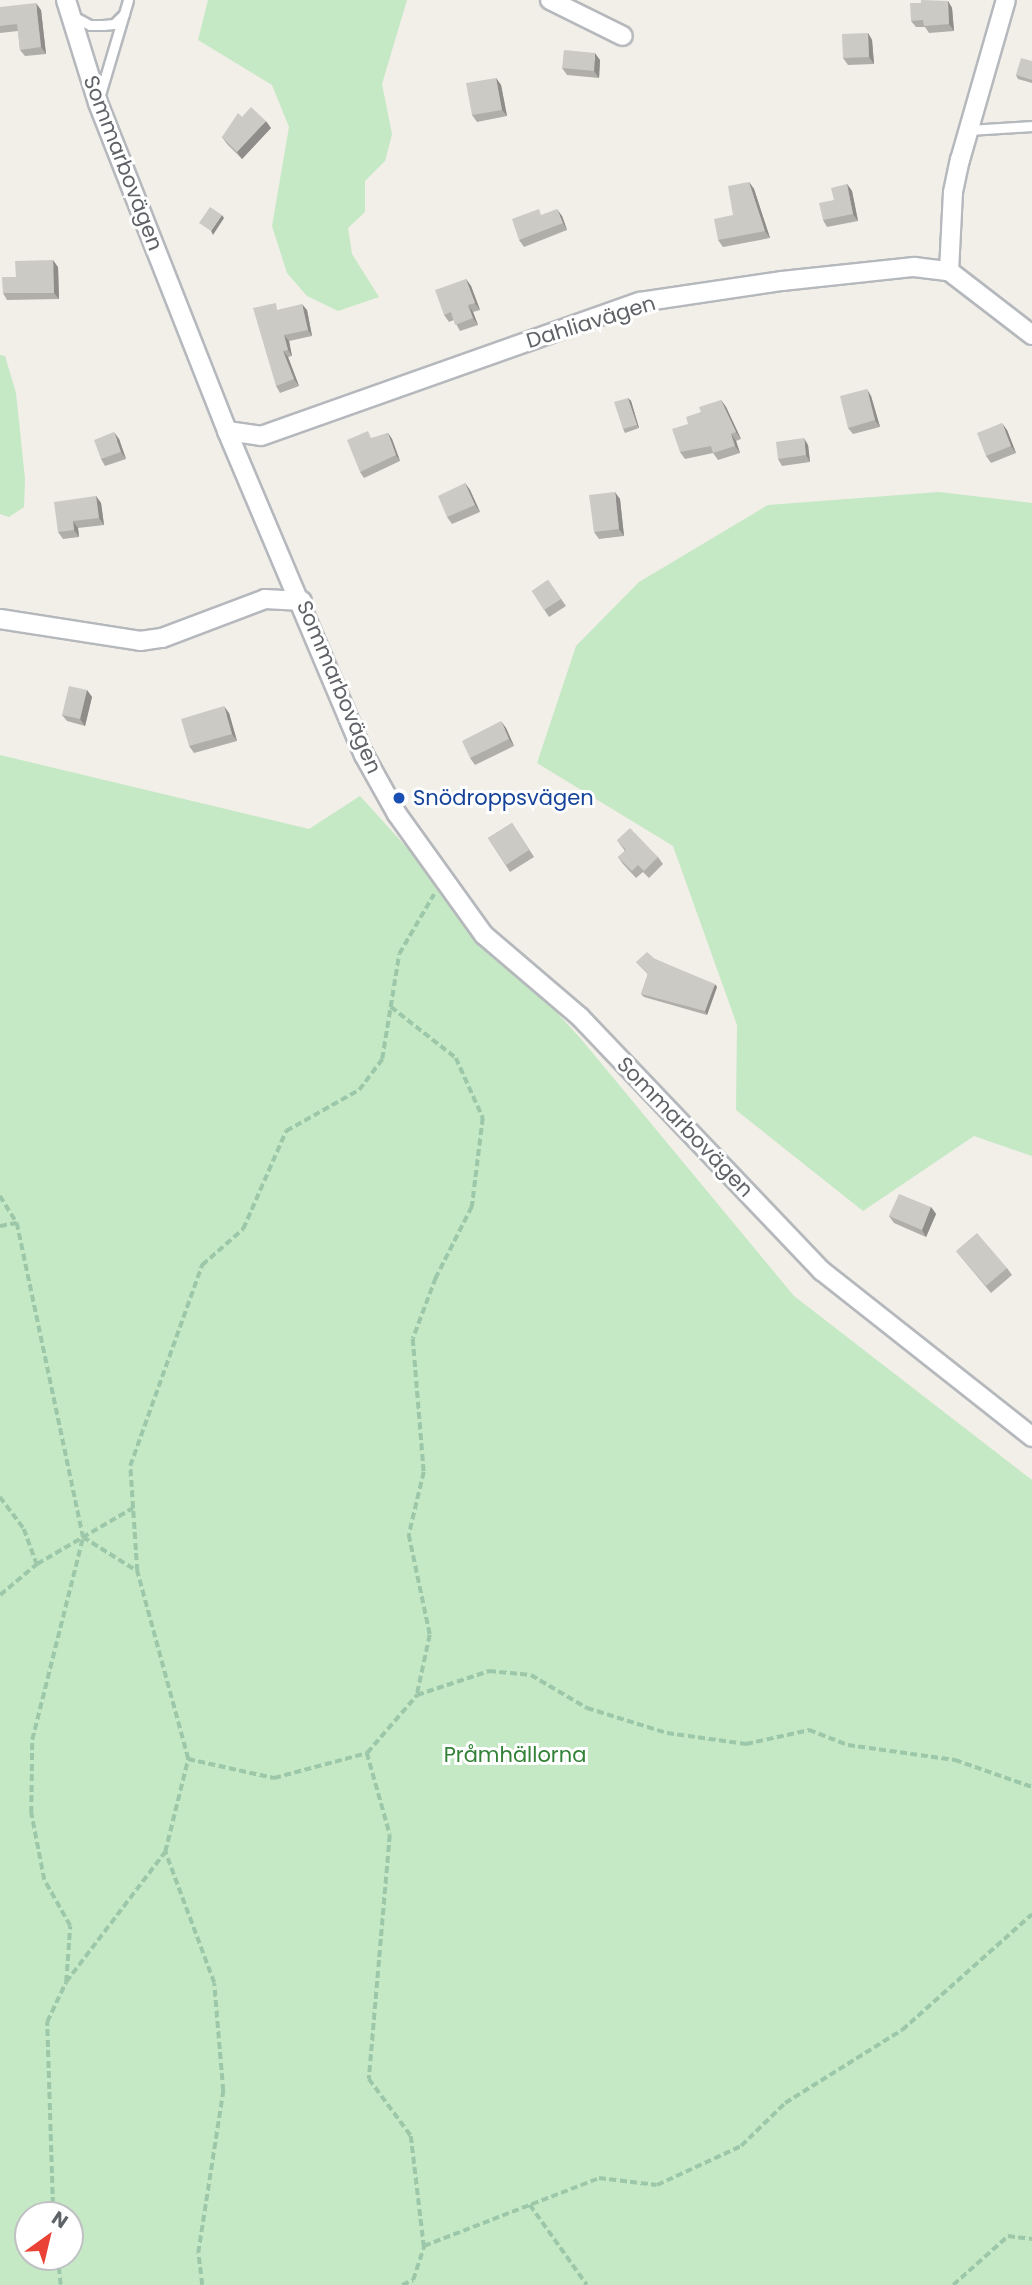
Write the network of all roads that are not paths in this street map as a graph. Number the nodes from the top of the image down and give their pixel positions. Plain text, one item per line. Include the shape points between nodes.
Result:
1 (128, 0) edge
2 (550, 0) edge
3 (1006, 0) edge
4 (68, 7) edge
5 (125, 12) junction
6 (623, 36) dead end
7 (98, 103) junction
8 (1032, 125) edge
9 (967, 130) junction
10 (949, 271) junction
11 (1032, 335) edge
12 (226, 431) junction
13 (302, 601) junction
14 (0, 619) edge
15 (1032, 1437) edge

1 - 5 lane
2 - 6 street
3 - 9 street
4 - 5 lane via 90,25 114,24
4 - 7 street, Sommarbovägen
5 - 7 lane
7 - 12 street, Sommarbovägen
8 - 9 lane
9 - 10 street via 953,192
10 - 11 street
10 - 12 street, Dahliavägen via 914,267 640,302 261,436
12 - 13 street, Sommarbovägen
13 - 14 street via 265,599 162,638 140,641
13 - 15 street, Sommarbovägen via 364,755 397,814 484,935 580,1017 822,1271

